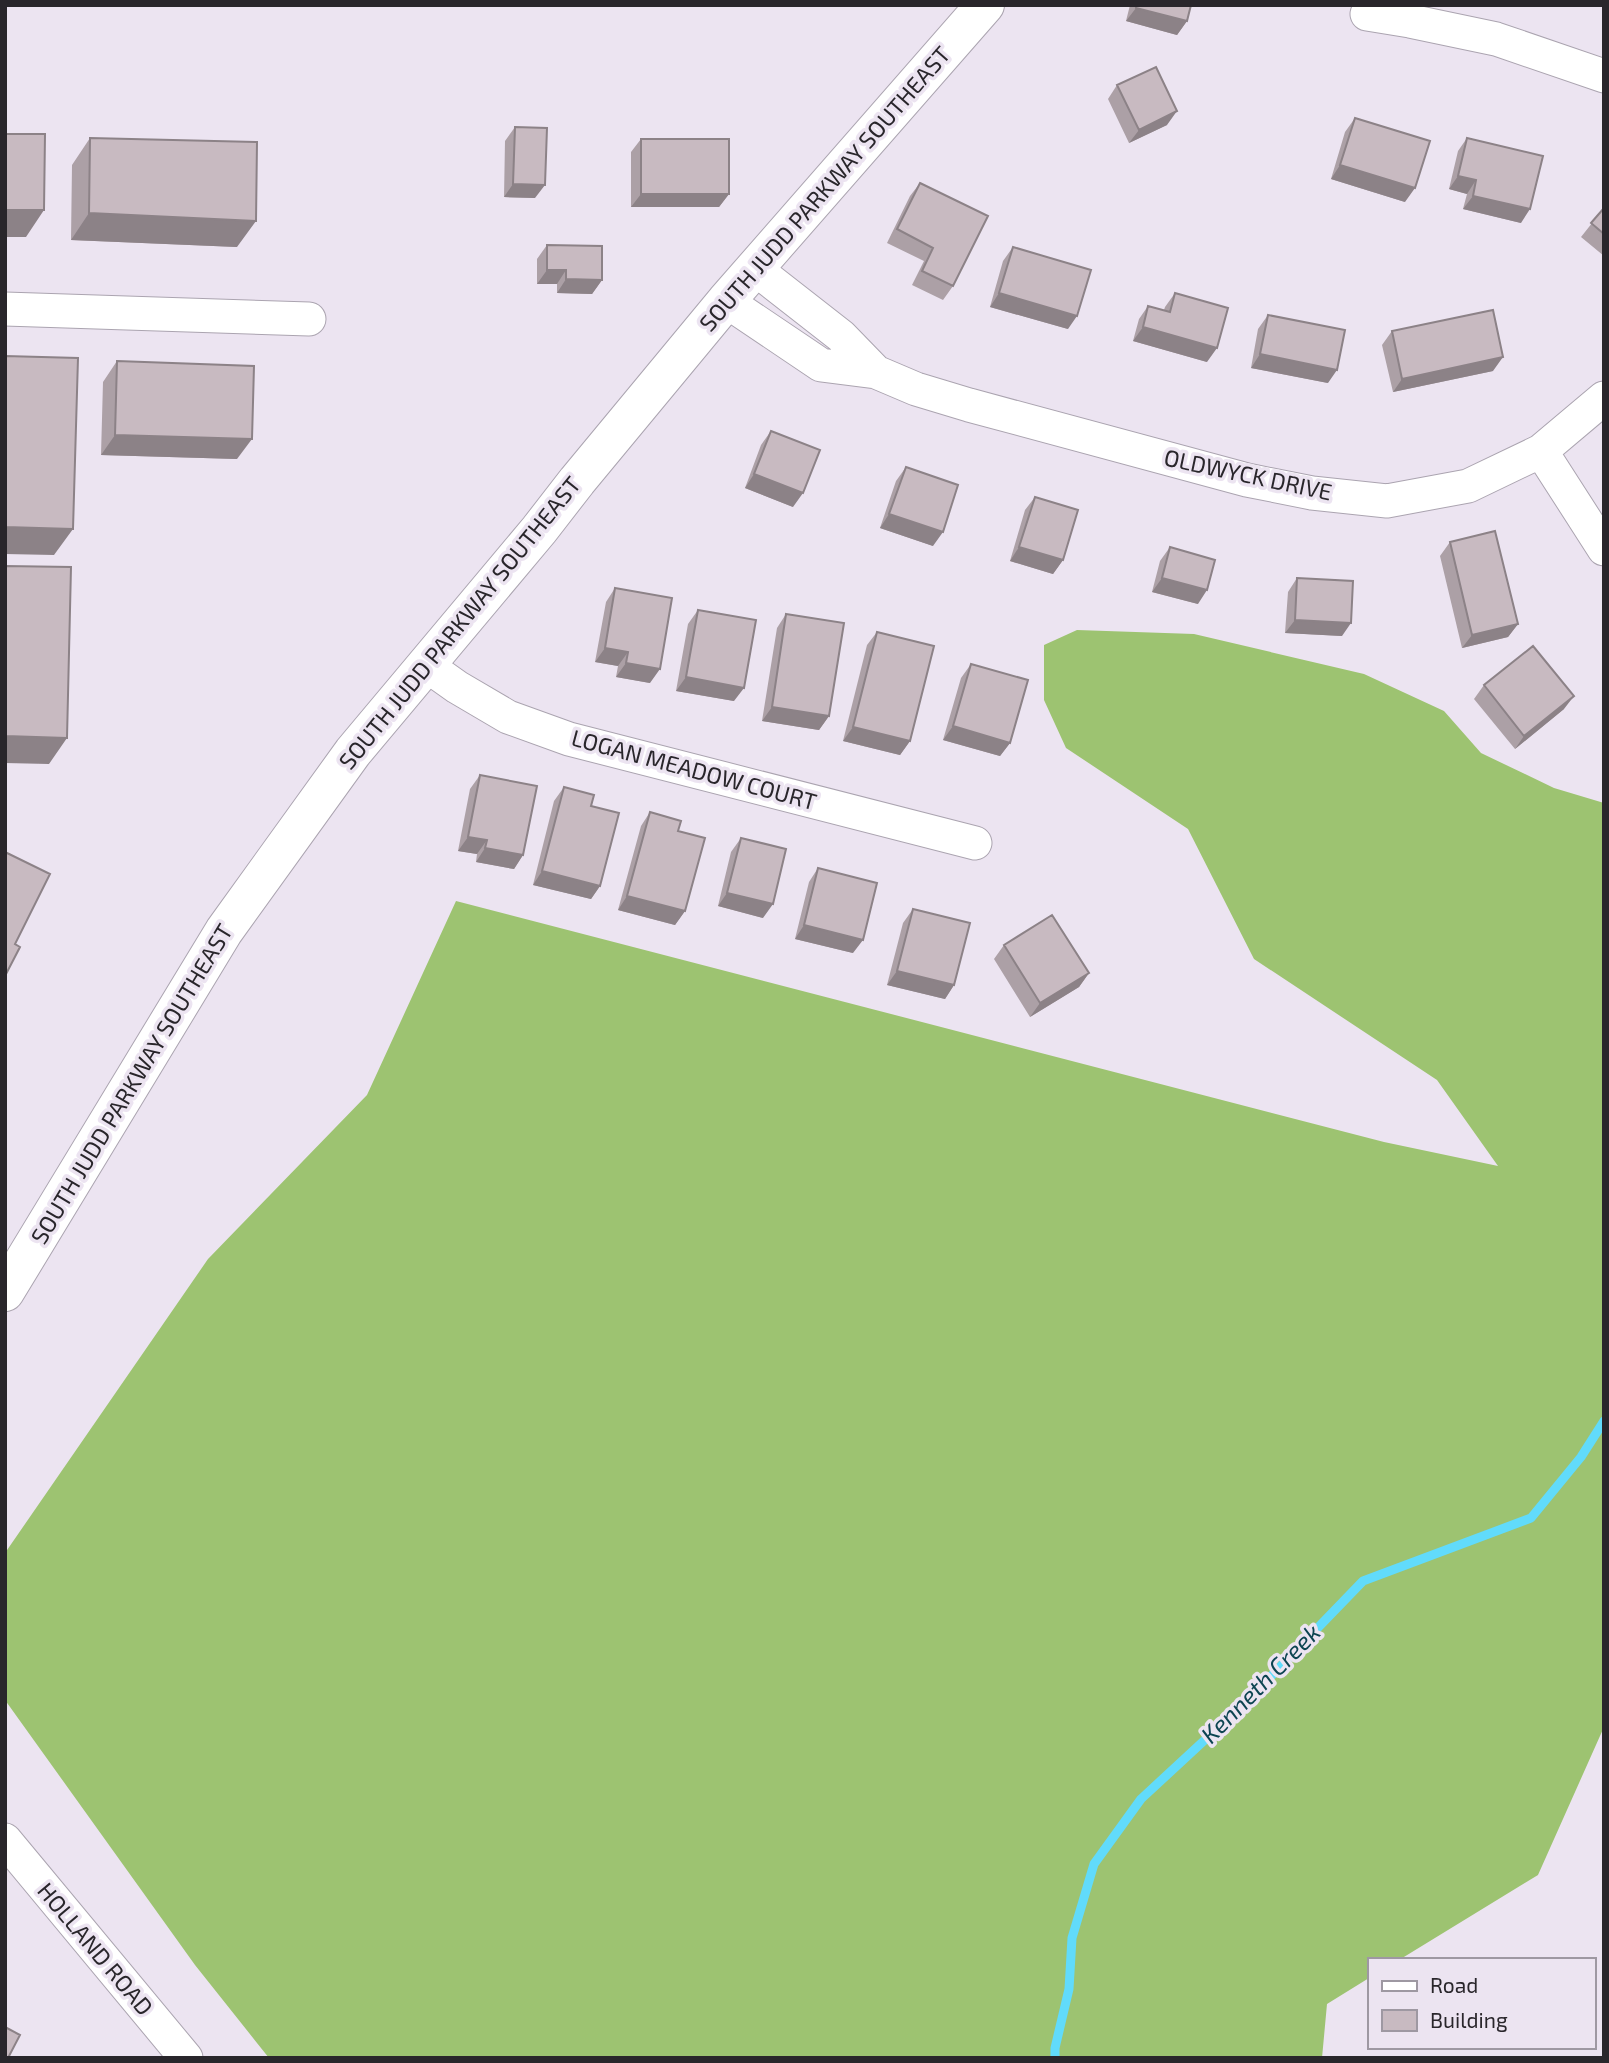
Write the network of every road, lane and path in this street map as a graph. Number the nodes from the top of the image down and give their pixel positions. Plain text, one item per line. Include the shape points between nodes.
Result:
1 (985, 5) edge
2 (1367, 14) dead end
3 (1604, 76) edge
4 (754, 268) junction
5 (726, 301) junction
6 (5, 309) edge
7 (309, 319) dead end
8 (876, 372) junction
9 (1604, 398) edge
10 (1541, 451) junction
11 (1604, 549) edge
12 (426, 665) junction
13 (975, 843) dead end
14 (5, 1292) edge
15 (5, 1840) edge
16 (186, 2058) edge

1 - 4 highway, SOUTH JUDD PARKWAY SOUTHEAST
2 - 3 street via 1496,39
4 - 5 highway, SOUTH JUDD PARKWAY SOUTHEAST
4 - 8 street, OLDWYCK DRIVE via 841,336
5 - 8 street, OLDWYCK DRIVE via 821,365
5 - 12 highway, SOUTH JUDD PARKWAY SOUTHEAST
6 - 7 street
8 - 10 street, OLDWYCK DRIVE via 982,409 1312,493 1387,501 1468,486
9 - 10 street, OLDWYCK DRIVE
10 - 11 street
12 - 13 street, LOGAN MEADOW COURT via 508,718 569,739
12 - 14 highway, SOUTH JUDD PARKWAY SOUTHEAST via 353,752 224,931
15 - 16 street, HOLLAND ROAD

